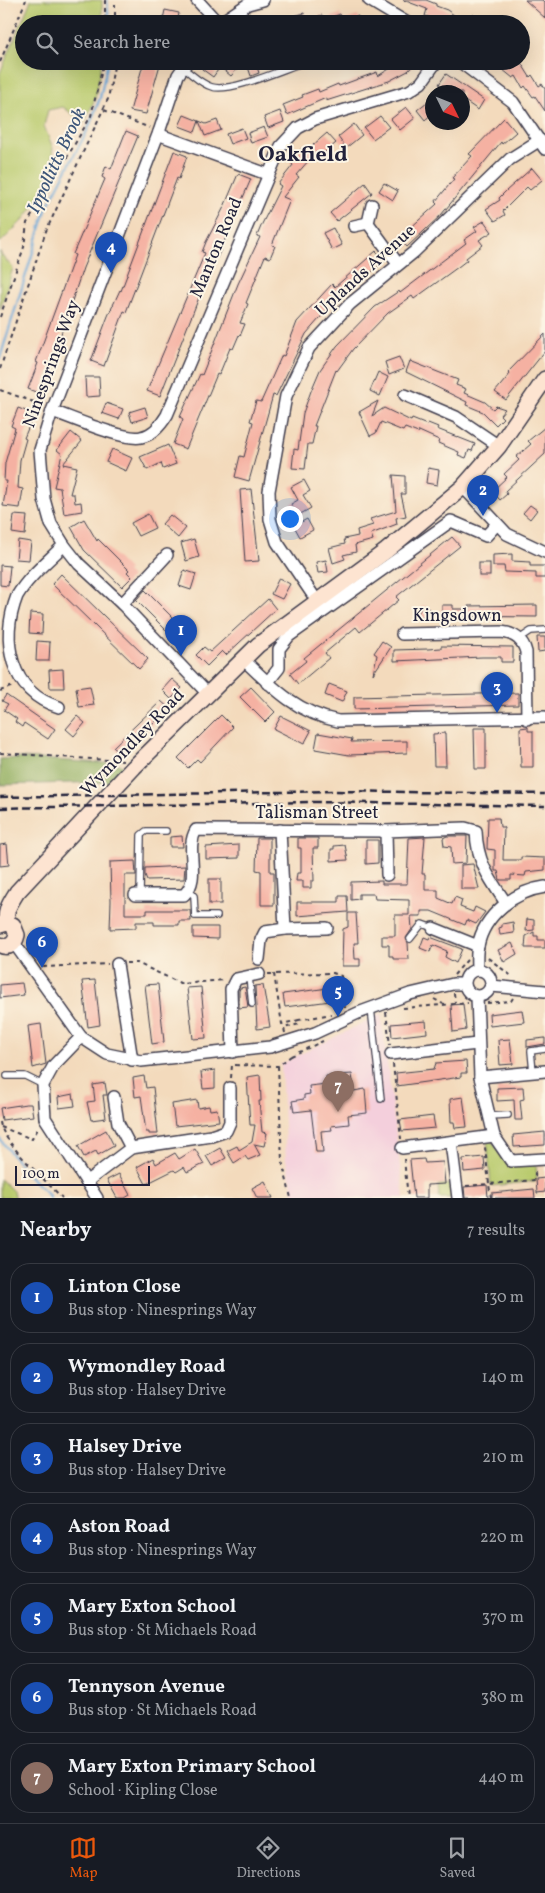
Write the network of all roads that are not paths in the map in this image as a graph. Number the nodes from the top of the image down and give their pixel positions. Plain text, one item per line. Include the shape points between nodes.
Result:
1 (197, 0) edge
2 (263, 0) edge
3 (369, 0) edge
4 (210, 15) edge
5 (232, 15) edge
6 (388, 15) edge
7 (182, 70) edge
8 (191, 70) edge
9 (283, 70) edge
10 (431, 70) edge
11 (471, 70) edge
12 (159, 132) junction
13 (542, 144) edge
14 (267, 174) junction
15 (372, 205) dead end
16 (368, 223) junction
17 (354, 226) dead end
18 (398, 264) junction
19 (545, 380) edge
20 (405, 395) dead end
21 (52, 410) junction
22 (499, 446) junction
23 (464, 487) junction
24 (497, 524) junction
25 (64, 545) junction
26 (545, 552) edge
27 (168, 555) dead end
28 (317, 601) junction
29 (122, 604) junction
30 (545, 630) edge
31 (402, 634) dead end
32 (519, 639) junction
33 (243, 660) junction
34 (267, 683) junction
35 (208, 694) junction
36 (59, 707) dead end
37 (545, 717) edge
38 (527, 719) junction
39 (280, 830) junction
40 (166, 831) dead end
41 (386, 831) junction
42 (388, 875) dead end
43 (545, 887) edge
44 (189, 890) junction
45 (138, 895) joint
46 (506, 903) junction
47 (217, 916) dead end
48 (4, 924) edge
49 (327, 928) dead end
50 (433, 928) joint
51 (285, 929) junction
52 (410, 939) dead end
53 (7, 944) edge
54 (478, 946) junction
55 (259, 959) dead end
56 (116, 964) dead end
57 (477, 970) junction
58 (254, 976) joint
59 (464, 984) junction
60 (491, 986) junction
61 (545, 991) edge
62 (478, 1001) junction
63 (252, 1004) dead end
64 (371, 1008) junction
65 (81, 1037) junction
66 (478, 1044) junction
67 (545, 1049) edge
68 (233, 1052) junction
69 (392, 1054) road end
70 (132, 1060) junction
71 (545, 1071) edge
72 (533, 1072) junction
73 (7, 1076) dead end
74 (480, 1076) junction
75 (43, 1085) junction
76 (230, 1088) road end
77 (114, 1097) dead end
78 (380, 1099) dead end
79 (508, 1115) dead end
80 (489, 1116) junction
81 (489, 1137) junction
82 (451, 1142) junction
83 (131, 1148) junction
84 (402, 1148) road end
85 (540, 1160) edge
86 (86, 1182) junction
87 (457, 1192) edge
88 (97, 1198) edge

1 - 4 street
2 - 5 street via 248,4
3 - 6 street
7 - 12 street, Ninesprings Way
8 - 9 lane via 212,87 223,87
10 - 14 street, Manton Road via 422,83 409,91 315,119 298,128 281,146
11 - 13 street via 513,102
12 - 14 street
12 - 21 street, Ninesprings Way
13 - 18 street, Uplands Avenue via 510,159
14 - 21 street, Manton Road via 162,423 156,430 140,438 125,436
15 - 16 street
16 - 17 street
16 - 18 street
18 - 28 street, Uplands Avenue via 350,304 309,348 286,396 269,491 270,519 277,542
19 - 22 street, Wymondley Road
20 - 22 street via 456,417
21 - 25 street, Ninesprings Way via 40,450 44,499 51,524
22 - 23 street, Wymondley Road
23 - 24 street
23 - 28 street, Wymondley Road via 386,551
24 - 26 street via 507,534
24 - 34 street via 486,536 451,521 289,636 279,649 279,668
25 - 29 street, Ninesprings Way via 79,564
25 - 36 street via 17,595 5,632 7,654 20,683 45,704
27 - 29 street
28 - 33 street, Wymondley Road
29 - 35 street, Ninesprings Way
30 - 32 lane via 531,631
31 - 32 street, Kingsdown via 501,632
32 - 38 street, Kingsdown via 526,652
33 - 34 street
33 - 35 street, Wymondley Road
34 - 38 street via 301,708 338,721
35 - 48 street, Wymondley Road via 134,766 21,888 10,902
37 - 38 street
39 - 41 street, Talisman Street
39 - 44 street, Talisman Street via 196,830 192,838 192,882
39 - 51 street
40 - 45 lane via 146,831 141,835
41 - 42 street
41 - 46 street, Talisman Street via 465,828 476,831 477,848 485,873
43 - 46 street via 522,892
44 - 45 street via 184,895
44 - 47 lane via 194,896 194,916
46 - 54 street via 493,917
48 - 53 street via 13,926 17,932
49 - 51 street
50 - 52 lane via 422,924
50 - 54 street
51 - 55 street via 265,932
53 - 65 street
54 - 57 street
56 - 70 street
57 - 59 street via 470,972
57 - 60 street via 488,974
58 - 63 lane
58 - 68 street via 236,979 231,988
59 - 62 street
59 - 64 street via 410,994
60 - 61 street
60 - 62 street
62 - 66 street
64 - 68 street via 315,1033 270,1046
64 - 78 lane
65 - 70 street via 107,1054
65 - 75 street via 54,1065
66 - 69 street
66 - 74 street
67 - 72 lane via 531,1051
68 - 70 street
71 - 72 street
72 - 74 street
73 - 75 lane via 25,1076
74 - 80 street
75 - 86 street via 45,1118
76 - 83 street via 230,1122 226,1131
77 - 83 street via 118,1123
79 - 80 lane
80 - 81 street
81 - 82 street
81 - 85 street via 511,1161
82 - 84 street
82 - 87 street
83 - 86 street
86 - 88 street

